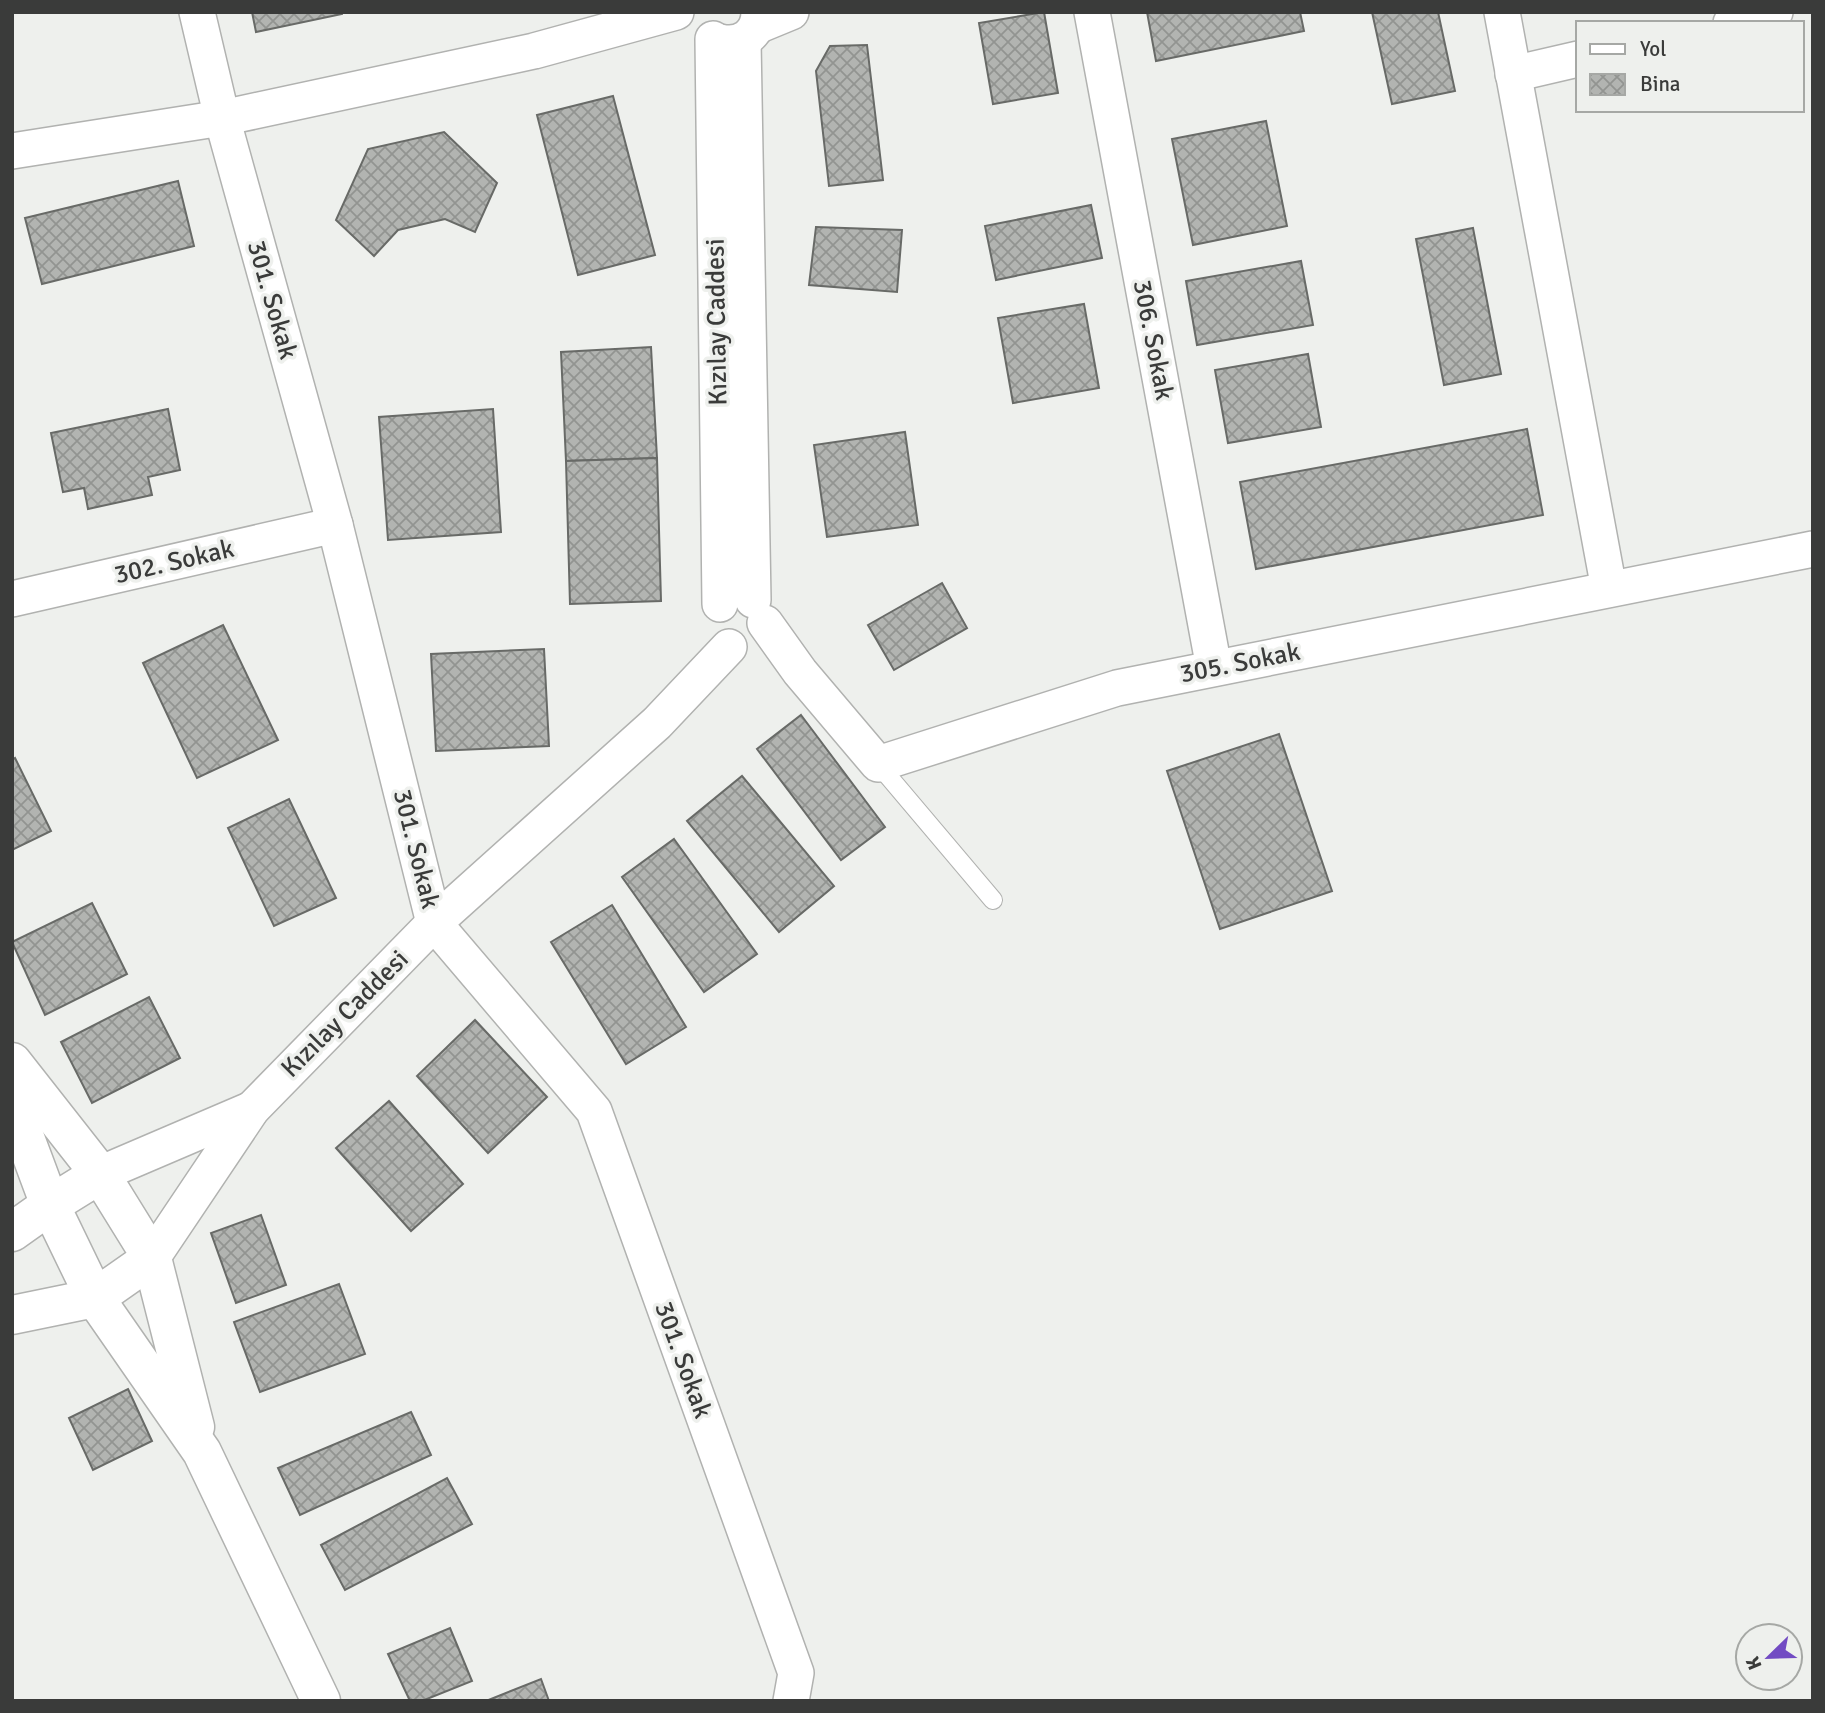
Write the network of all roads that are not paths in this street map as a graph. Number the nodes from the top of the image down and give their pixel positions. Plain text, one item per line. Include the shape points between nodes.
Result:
1 (197, 12) edge
2 (676, 12) edge
3 (791, 12) edge
4 (1092, 12) edge
5 (1502, 12) edge
6 (1775, 12) edge
7 (1739, 21) edge
8 (730, 27) edge
9 (534, 51) junction
10 (1576, 58) edge
11 (1513, 74) junction
12 (222, 118) junction
13 (12, 151) edge
14 (335, 525) junction
15 (1813, 549) edge
16 (1609, 589) junction
17 (12, 599) edge
18 (738, 625) junction
19 (1214, 668) junction
20 (878, 764) junction
21 (993, 900) dead end
22 (434, 923) junction
23 (12, 1062) edge
24 (12, 1102) edge
25 (252, 1109) junction
26 (100, 1174) junction
27 (50, 1205) junction
28 (12, 1232) edge
29 (152, 1258) junction
30 (96, 1298) junction
31 (12, 1315) edge
32 (202, 1452) junction
33 (321, 1701) edge
34 (791, 1701) edge

1 - 12 street, 301. Sokak
2 - 9 street
3 - 8 street
4 - 19 street, 306. Sokak
5 - 11 street
6 - 7 street
8 - 9 street
8 - 18 street, Kızılay Caddesi
9 - 12 street
10 - 11 street
11 - 16 street
12 - 13 street
12 - 14 street, 301. Sokak
14 - 17 street, 302. Sokak
14 - 22 street, 301. Sokak
15 - 16 street, 305. Sokak
16 - 19 street, 305. Sokak
18 - 20 street via 800,672
18 - 22 street, Kızılay Caddesi via 657,723
19 - 20 street, 305. Sokak via 1117,688
20 - 21 lane
22 - 25 street, Kızılay Caddesi
22 - 34 street, 301. Sokak via 594,1111 796,1673
23 - 26 street
24 - 27 street
25 - 26 street, Kızılay Caddesi
25 - 29 street, Kızılay Caddesi
26 - 27 street
26 - 29 street
27 - 28 street
27 - 30 street
29 - 30 street
29 - 32 street
30 - 31 street
30 - 32 street
32 - 33 street

